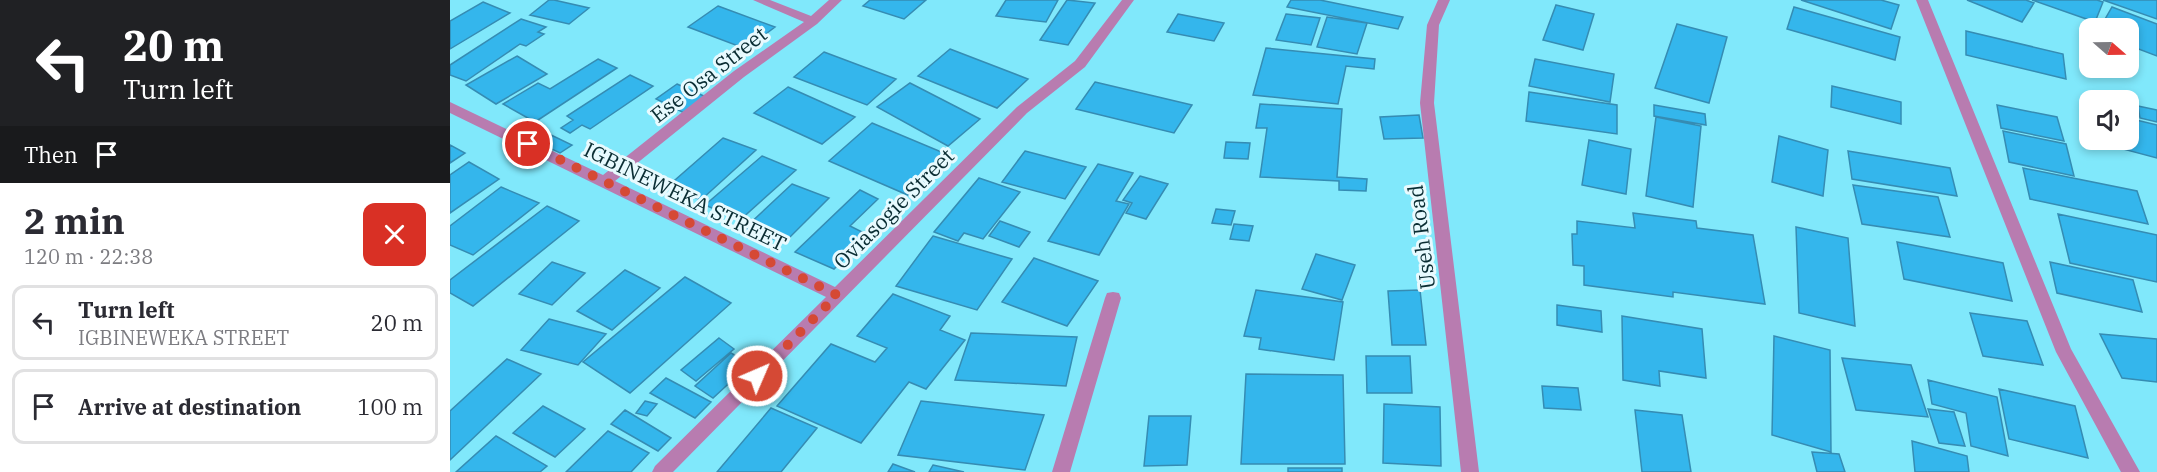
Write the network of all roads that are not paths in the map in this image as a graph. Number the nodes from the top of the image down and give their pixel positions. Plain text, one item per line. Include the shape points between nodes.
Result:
1 (759, 0) edge
2 (836, 0) edge
3 (1128, 0) edge
4 (1444, 0) edge
5 (1922, 0) edge
6 (813, 21) junction
7 (450, 107) edge
8 (606, 181) junction
9 (837, 295) junction
10 (1113, 298) dead end
11 (661, 472) edge
12 (1060, 472) edge
13 (1470, 472) edge
14 (2130, 472) edge

1 - 6 street
2 - 6 street, Ese Osa Street
3 - 9 street, Oviasogie Street via 1080,64 1022,110
4 - 13 street, Useh Road via 1433,25 1427,103
5 - 14 street via 2064,352
6 - 8 street, Ese Osa Street
7 - 8 street, IGBINEWEKA STREET
8 - 9 street, IGBINEWEKA STREET
9 - 11 street, Oviasogie Street
10 - 12 street

